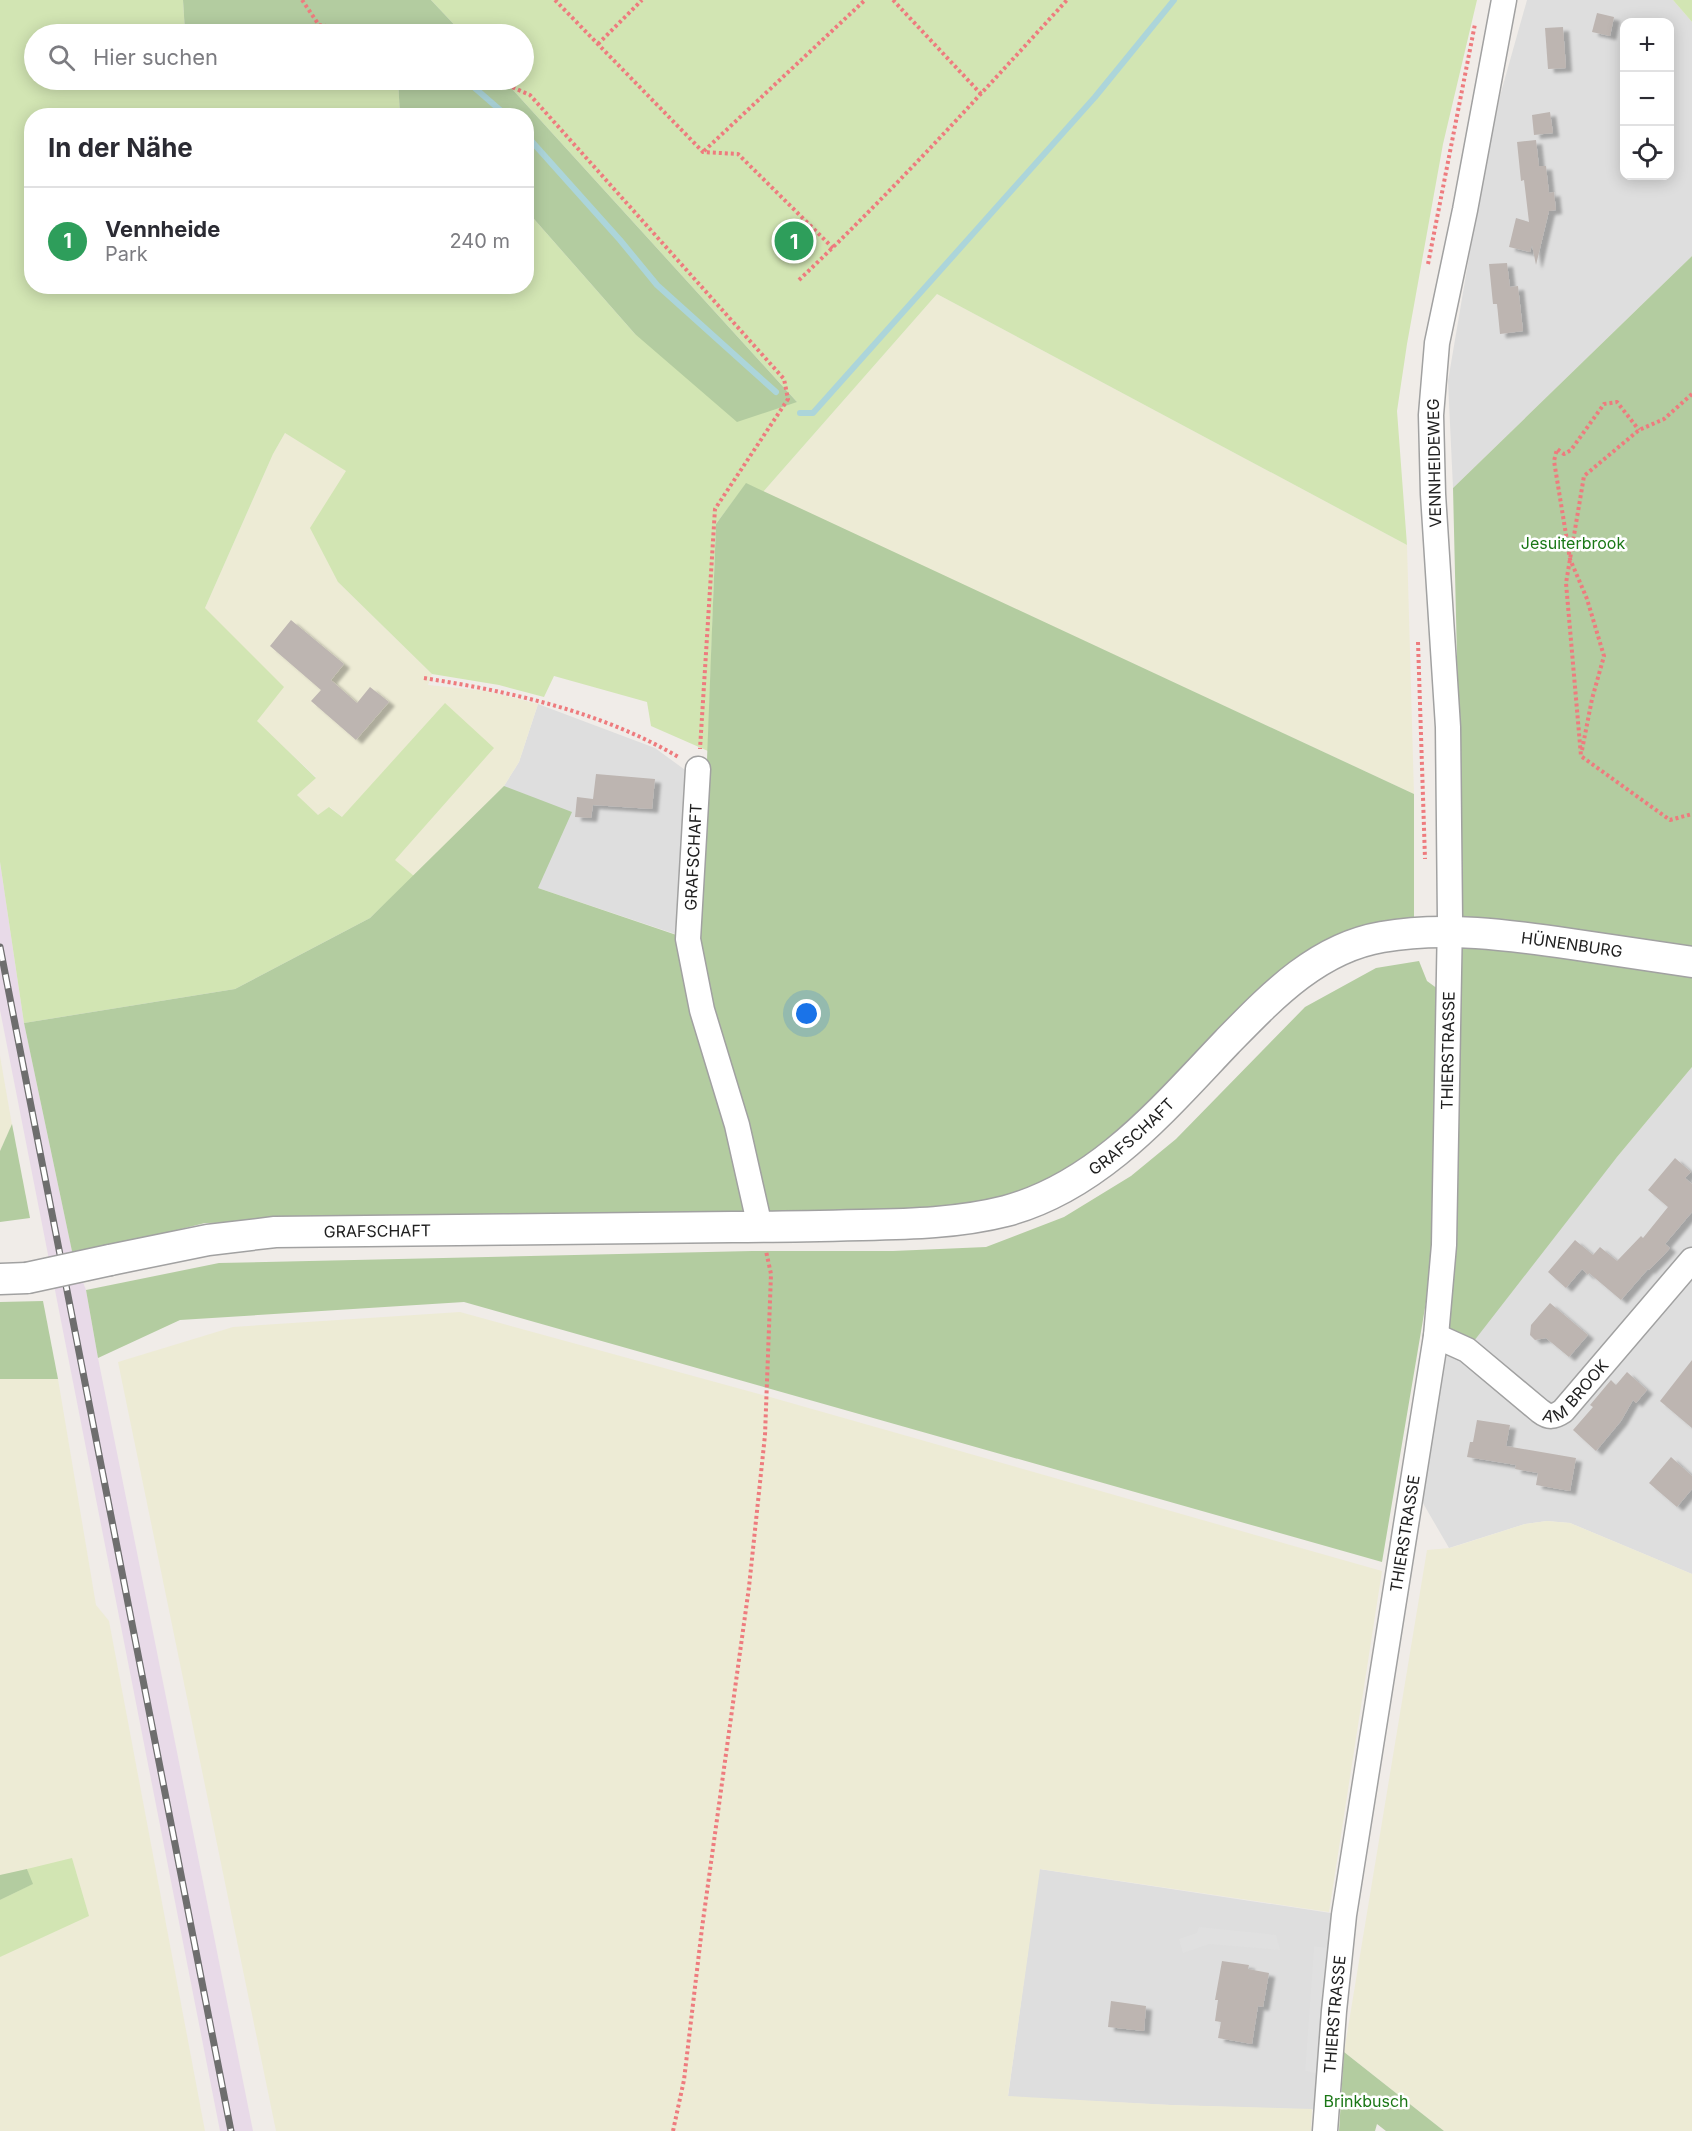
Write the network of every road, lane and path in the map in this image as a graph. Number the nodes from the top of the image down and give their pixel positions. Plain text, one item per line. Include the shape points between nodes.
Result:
1 (302, 0) edge
2 (555, 0) edge
3 (642, 0) edge
4 (865, 0) edge
5 (892, 0) edge
6 (1067, 0) edge
7 (1504, 0) edge
8 (318, 24) edge
9 (598, 44) junction
10 (519, 90) edge
11 (981, 94) junction
12 (703, 152) junction
13 (833, 248) junction
14 (799, 280) dead end
15 (1692, 393) edge
16 (1638, 430) junction
17 (1570, 559) junction
18 (424, 678) dead end
19 (1581, 756) junction
20 (698, 769) junction
21 (1692, 814) edge
22 (1450, 933) junction
23 (1692, 962) edge
24 (760, 1227) junction
25 (1692, 1260) edge
26 (771, 1267) dead end
27 (13, 1279) edge
28 (1436, 1336) junction
29 (673, 2131) edge
30 (1325, 2131) edge

1 - 8 path
2 - 9 path
3 - 9 path
4 - 12 path
5 - 11 path
6 - 11 path
7 - 22 street, VENNHEIDEWEG via 1437,343 1431,416 1448,727
9 - 12 path
10 - 20 path via 531,95 784,379 788,399 715,509
11 - 13 path
12 - 13 path via 738,154
13 - 14 path
15 - 16 path via 1664,419
16 - 17 path via 1584,476
16 - 17 path via 1617,402 1604,404 1570,450 1564,454 1557,449 1554,461
17 - 19 path via 1566,583
17 - 19 path via 1604,656
18 - 20 path via 499,690 577,712 657,744
19 - 21 path via 1670,820
20 - 24 street, GRAFSCHAFT via 688,939 702,1010 737,1125
22 - 23 street, HÜNENBURG via 1512,936
22 - 24 street, GRAFSCHAFT via 1380,937 1347,946 1314,963 1254,1014 1146,1127 1099,1166 1049,1194 1009,1210 962,1220
22 - 28 street, THIERSTRASSE via 1444,1245
24 - 27 street, GRAFSCHAFT, bridge via 275,1232 208,1240
25 - 28 street, AM BROOK via 1556,1416 1540,1411 1467,1350
26 - 29 path via 765,1435 749,1587 684,2080
28 - 30 street, THIERSTRASSE via 1344,1915

